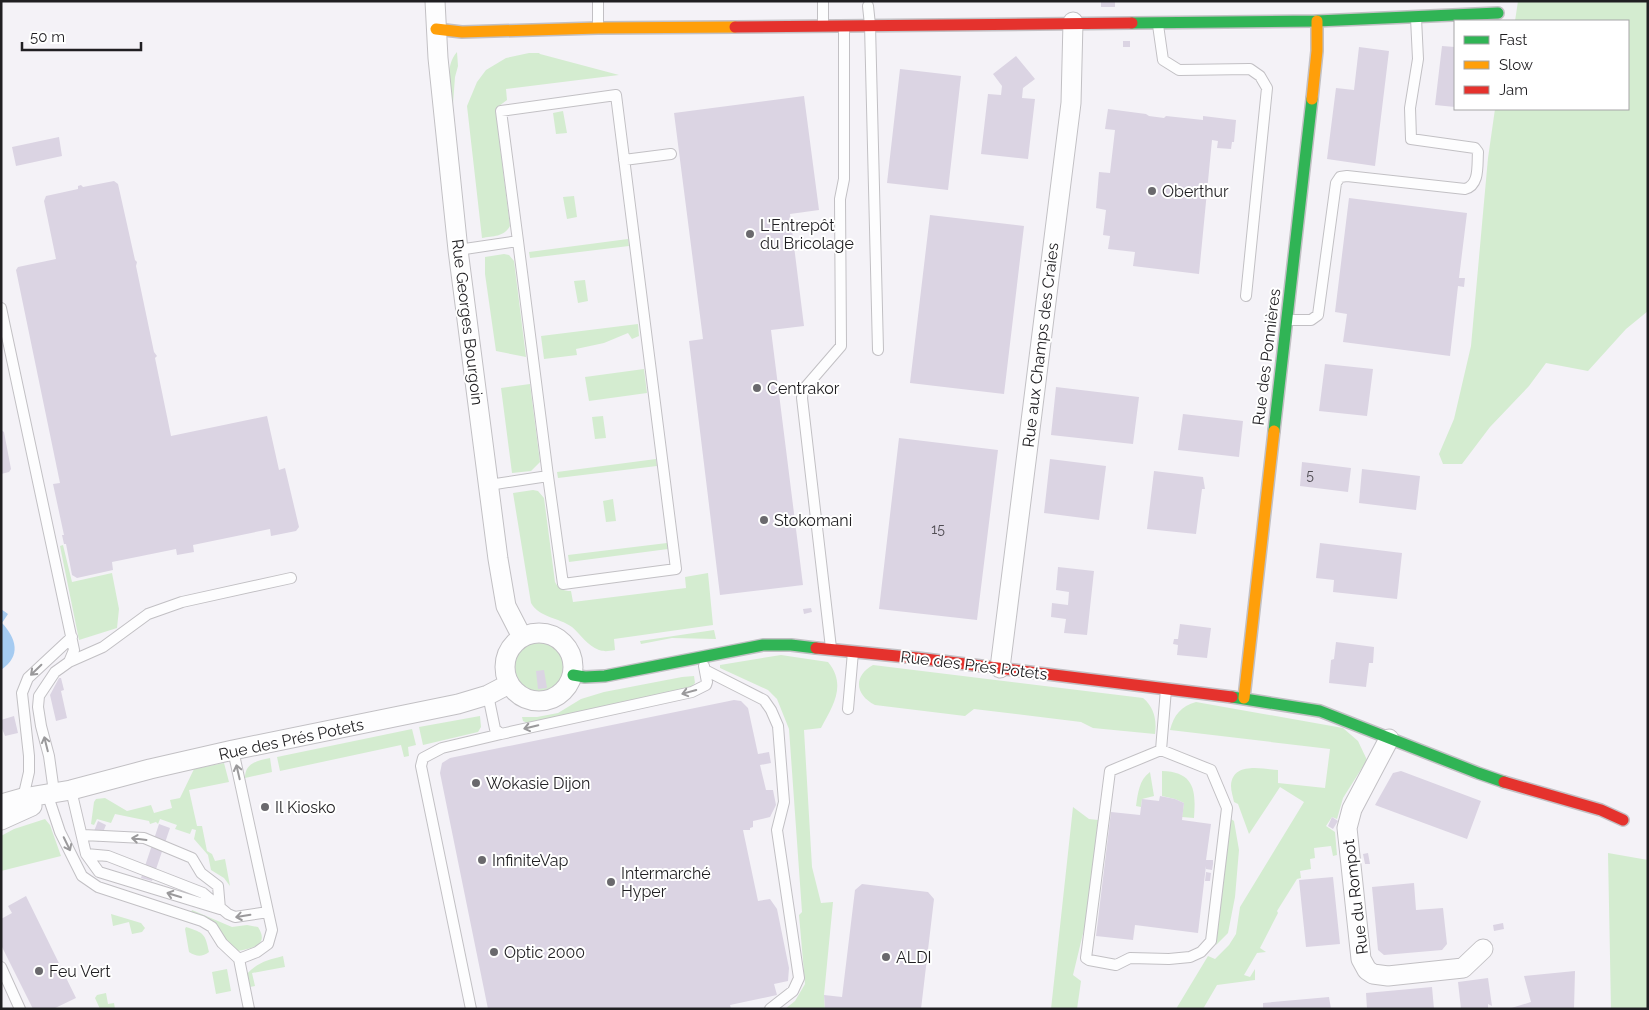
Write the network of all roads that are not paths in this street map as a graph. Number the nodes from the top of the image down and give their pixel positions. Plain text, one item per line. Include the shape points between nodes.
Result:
1 (435, 1) edge
2 (598, 1) edge
3 (823, 1) edge
4 (1480, 1) edge
5 (868, 6) dead end
6 (1498, 13) dead end
7 (1481, 14) junction
8 (1416, 16) junction
9 (1157, 21) junction
10 (1317, 21) junction
11 (1073, 22) junction
12 (822, 25) junction
13 (844, 25) junction
14 (870, 25) junction
15 (598, 28) junction
16 (436, 29) junction
17 (671, 154) dead end
18 (624, 160) junction
19 (518, 242) junction
20 (458, 250) junction
21 (1246, 296) dead end
22 (1, 308) edge
23 (1287, 320) junction
24 (878, 350) dead end
25 (548, 476) junction
26 (489, 485) junction
27 (291, 578) dead end
28 (72, 637) junction
29 (522, 637) junction
30 (831, 648) junction
31 (854, 651) junction
32 (702, 656) junction
33 (69, 662) junction
34 (1000, 668) junction
35 (705, 670) junction
36 (573, 675) junction
37 (509, 684) junction
38 (1166, 688) junction
39 (488, 695) junction
40 (1244, 698) junction
41 (848, 709) dead end
42 (501, 734) junction
43 (1381, 736) junction
44 (233, 750) junction
45 (1161, 750) junction
46 (58, 794) junction
47 (22, 798) junction
48 (1, 804) edge
49 (1, 820) edge
50 (1623, 820) dead end
51 (83, 835) junction
52 (86, 854) junction
53 (220, 909) junction
54 (268, 912) junction
55 (1482, 949) dead end
56 (238, 960) junction
57 (1, 967) edge
58 (20, 1009) edge
59 (249, 1009) edge
60 (471, 1009) edge
61 (770, 1009) edge

1 - 16 street, Rue Georges Bourgoin
2 - 15 lane
3 - 12 lane
4 - 7 lane
5 - 14 lane
6 - 7 street
7 - 8 street
8 - 10 street
8 - 23 lane via 1418,59 1410,108 1410,139 1475,148 1478,152 1475,183 1465,189 1340,177 1336,182 1318,315 1311,320
9 - 10 street
9 - 11 street
9 - 21 lane via 1163,60 1179,70 1250,69 1260,76 1267,88
10 - 23 street, Rue des Ponnières via 1317,51
11 - 14 street
11 - 34 street, Rue aux Champs des Craies via 1071,103
12 - 13 street
12 - 15 street
13 - 14 street
13 - 30 lane via 841,346 803,390 802,398
14 - 24 lane
15 - 16 street via 462,32
16 - 20 street, Rue Georges Bourgoin
17 - 18 lane
18 - 19 lane via 616,95 501,112
18 - 25 lane via 676,569 563,584
19 - 20 lane
19 - 25 lane
20 - 26 street, Rue Georges Bourgoin
22 - 28 lane
23 - 40 street, Rue des Ponnières
25 - 26 lane
26 - 29 street, Rue Georges Bourgoin via 503,593 510,616
27 - 33 lane via 182,602 148,614 103,647
28 - 33 lane via 74,650
28 -> 47 lane via 28,678 22,693 29,756 29,772
29 - 36 street via 542,633 560,640 572,655
29 - 37 street via 514,643 507,656 505,670
30 - 31 street, Rue des Prés Potets
30 - 32 street, Rue des Prés Potets via 763,645
31 - 34 street, Rue des Prés Potets
31 - 41 lane
32 - 35 lane
32 - 36 street, Rue des Prés Potets via 605,676
46 -> 33 lane via 38,707 39,696 56,672
34 - 38 street, Rue des Prés Potets
35 -> 42 lane via 706,685 692,692
35 - 61 lane via 764,700 778,726 784,802 777,830 799,978 793,991
36 - 37 street via 566,690 547,701 525,698
37 - 39 street, Rue des Prés Potets
38 - 40 street, Rue des Prés Potets
38 - 45 lane
39 - 42 lane via 495,729
39 - 44 street, Rue des Prés Potets
40 - 43 street, Rue des Prés Potets via 1320,711
42 - 60 lane via 442,748 423,758 422,766
43 - 50 street via 1478,773 1601,810
43 - 55 street, Rue du Rompot via 1347,828 1361,959 1373,974 1388,976 1463,968
44 - 46 street, Rue des Prés Potets
54 -> 44 lane
45 - 45 lane via 1211,770 1227,808 1211,941 1201,952 1190,957 1130,958 1116,965 1088,960 1110,771
46 - 47 street, Rue des Prés Potets
46 - 49 street, Rue des Prés Potets
46 - 51 lane
46 -> 56 lane via 60,832 82,876 98,887 202,921 212,927
47 - 48 street, Rue des Prés Potets
51 - 52 lane
53 -> 51 lane via 218,886 201,873 192,858 144,838
52 - 53 lane via 108,856 203,893
53 -> 52 lane via 99,872
54 -> 53 lane via 235,918
54 - 56 lane via 272,930 268,944
56 - 59 lane
57 - 58 lane

